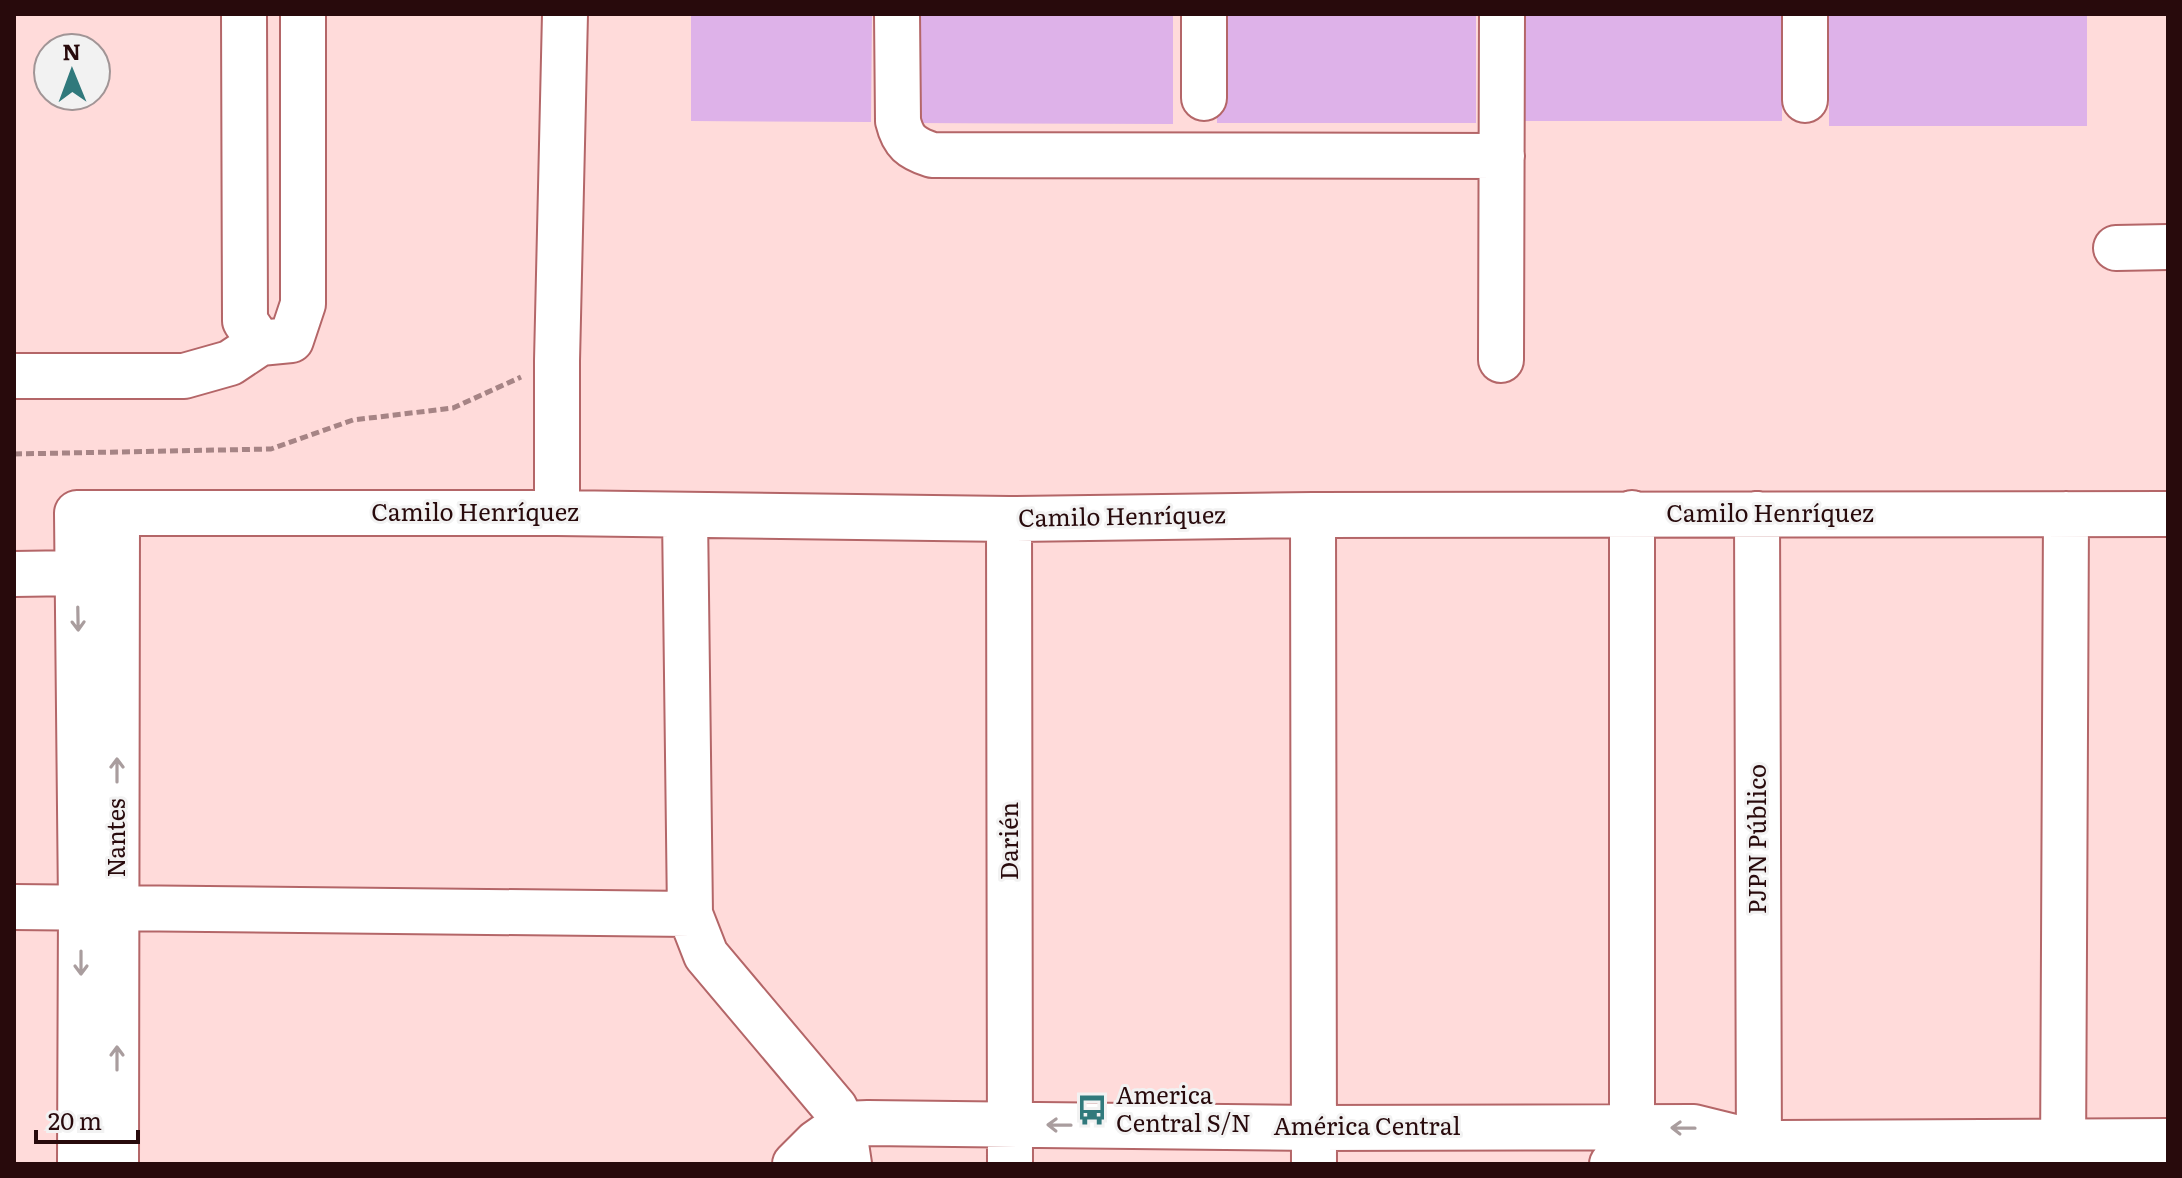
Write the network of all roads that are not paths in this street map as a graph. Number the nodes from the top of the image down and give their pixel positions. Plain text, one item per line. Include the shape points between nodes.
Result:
1 (244, 14) edge
2 (303, 14) edge
3 (565, 14) edge
4 (897, 14) edge
5 (1204, 14) edge
6 (1502, 14) edge
7 (1805, 14) edge
8 (1204, 98) dead end
9 (1805, 100) dead end
10 (1502, 156) junction
11 (2168, 247) edge
12 (2116, 248) dead end
13 (260, 343) junction
14 (1501, 360) dead end
15 (14, 376) edge
16 (97, 513) junction
17 (557, 513) junction
18 (1632, 513) junction
19 (1757, 514) junction
20 (2066, 514) junction
21 (2168, 514) edge
22 (685, 515) junction
23 (1313, 515) junction
24 (1009, 519) junction
25 (78, 573) junction
26 (14, 574) edge
27 (14, 907) edge
28 (99, 907) junction
29 (690, 914) junction
30 (2168, 1141) edge
31 (846, 1144) edge
32 (1010, 1144) edge
33 (1315, 1146) edge
34 (1759, 1154) edge
35 (2063, 1154) edge
36 (1627, 1155) edge
37 (80, 1164) edge
38 (116, 1164) edge
39 (795, 1164) edge

1 - 13 street via 245,321
2 - 13 street via 303,304 291,340
3 - 17 street
4 - 10 street via 898,121 912,148 932,155
5 - 8 street
6 - 10 street
7 - 9 street
10 - 14 street
11 - 12 street
13 - 15 street via 230,363 184,376
16 - 17 street, Camilo Henríquez
16 - 25 street, Nantes
28 -> 16 street, Nantes
17 - 22 street, Camilo Henríquez
18 - 19 street, Camilo Henríquez
18 - 23 street, Camilo Henríquez
18 - 36 street
19 - 20 street, Camilo Henríquez
19 - 34 street, PJPN Público
20 - 21 street, Camilo Henríquez
20 - 35 street
22 - 24 street, Camilo Henríquez
22 - 29 street
23 - 24 street, Camilo Henríquez
23 - 33 street
24 - 32 street, Darién
25 - 26 street
25 -> 28 street, Nantes
27 - 28 street
28 - 29 street
28 -> 37 street, Nantes
38 -> 28 street, Nantes
29 - 31 street via 706,955 835,1108
30 - 35 street, América Central
31 - 32 street, América Central
31 - 39 street via 816,1143
33 -> 32 street, América Central
33 - 36 street, América Central
34 - 35 street, América Central
34 - 36 street, América Central via 1701,1161

